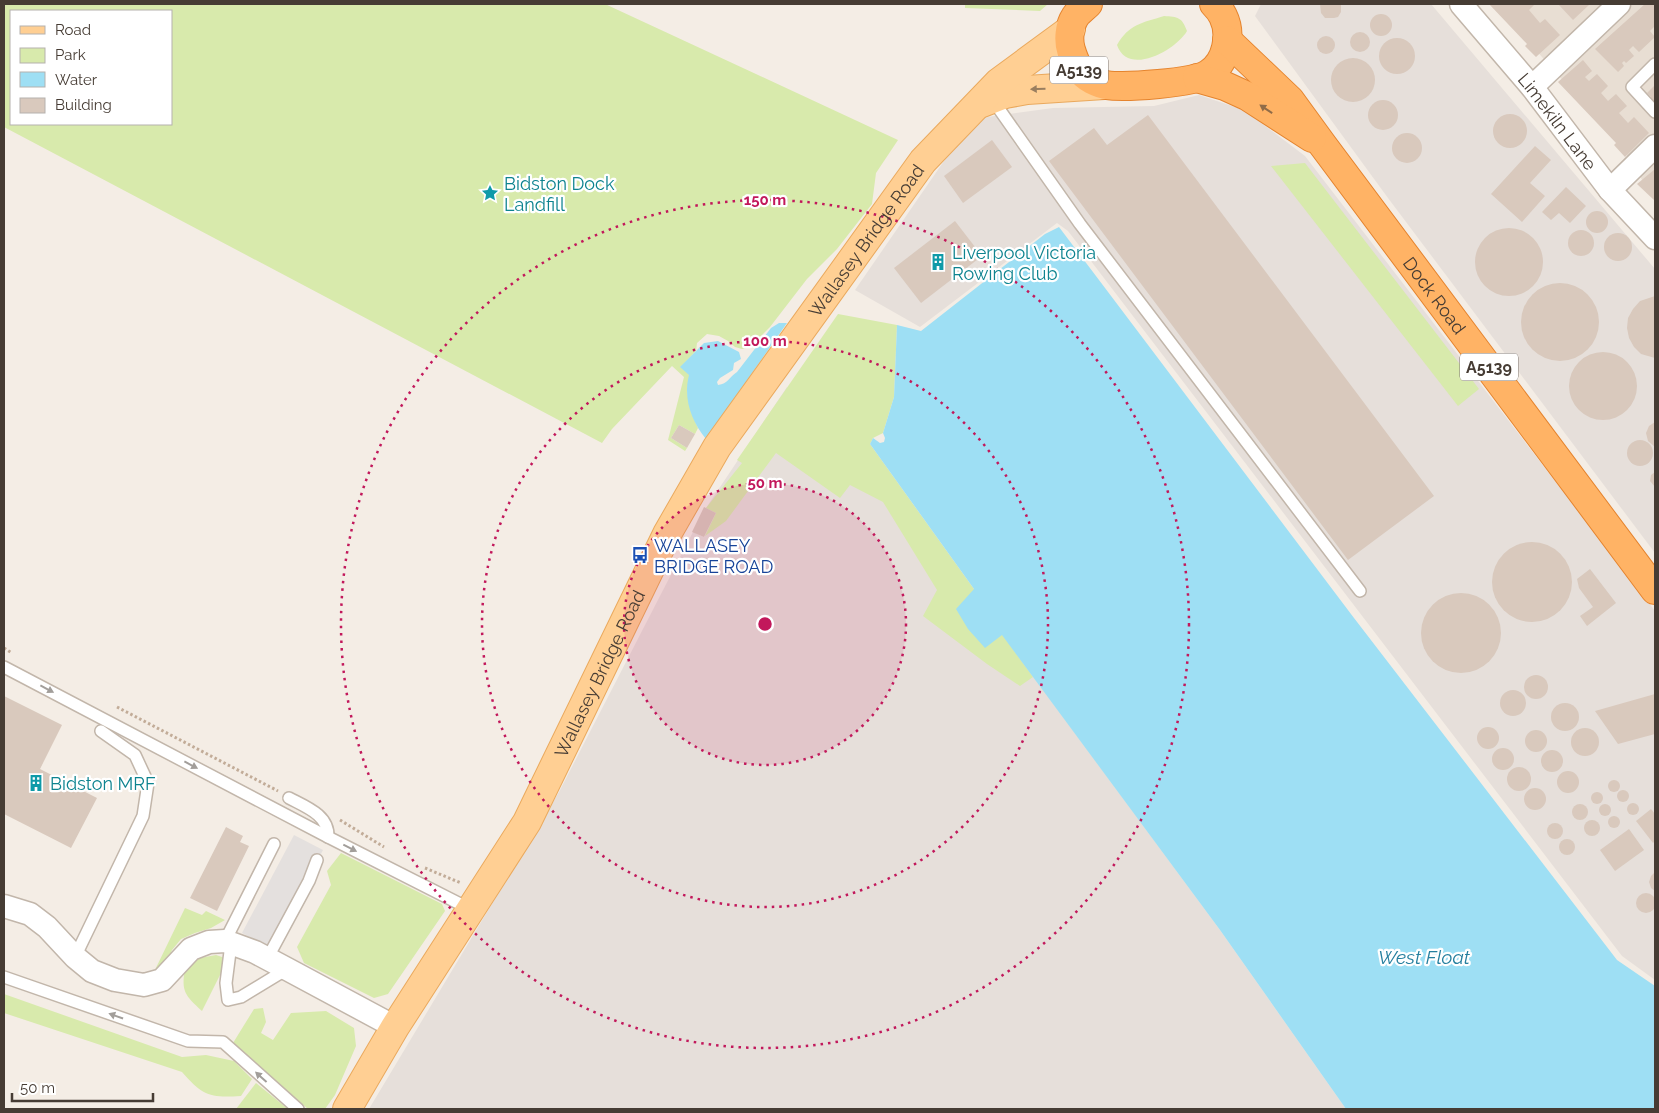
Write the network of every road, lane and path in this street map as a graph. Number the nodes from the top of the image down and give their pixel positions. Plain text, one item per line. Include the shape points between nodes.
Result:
1 (1461, 4) edge
2 (1619, 4) edge
3 (1077, 14) edge
4 (1224, 16) edge
5 (1655, 64) edge
6 (1197, 78) junction
7 (1104, 85) junction
8 (1532, 87) junction
9 (984, 103) junction
10 (1655, 112) edge
11 (1322, 144) junction
12 (1655, 146) edge
13 (1610, 190) junction
14 (1655, 238) edge
15 (1655, 590) edge
16 (1360, 591) dead end
17 (4, 648) edge
18 (12, 653) dead end
19 (4, 667) edge
20 (116, 707) dead end
21 (101, 731) dead end
22 (285, 795) joint
23 (333, 815) dead end
24 (328, 837) junction
25 (274, 844) dead end
26 (387, 848) dead end
27 (317, 860) dead end
28 (420, 865) dead end
29 (475, 901) junction
30 (4, 906) edge
31 (228, 942) junction
32 (75, 957) junction
33 (267, 959) junction
34 (287, 969) junction
35 (4, 977) edge
36 (395, 1027) junction
37 (298, 1109) edge
38 (348, 1109) edge

1 - 8 street, Limekiln Lane
2 - 8 street
3 - 7 highway, A5139 via 1069,44 1075,63 1081,73
3 - 9 main road, Wallasey Bridge Road via 999,82
4 - 6 highway, A5139 via 1219,63 1209,74
4 - 11 highway, Dock Road / A5139
5 - 10 lane via 1632,87
6 - 7 highway, A5139
11 -> 6 highway, Dock Road / A5139 via 1247,96
7 -> 9 main road via 1027,90 1005,94
8 - 13 street, Limekiln Lane
9 - 16 lane
9 - 29 main road, Wallasey Bridge Road via 923,161 717,447 667,534 527,822
11 - 15 highway, Dock Road / A5139
12 - 13 street
13 - 14 street, Limekiln Lane
17 - 18 path
19 -> 24 lane
20 - 22 path
21 - 32 lane via 135,755 148,783 143,816
22 - 24 lane via 321,817
23 - 26 path
24 -> 29 lane
25 - 31 lane
27 - 33 lane
28 - 29 path
29 - 36 main road, Wallasey Bridge Road
30 - 32 street via 30,914 47,926
31 - 32 street via 209,942 191,949 162,980 144,985 115,980 92,971
31 - 33 street
31 - 34 lane via 228,1000 241,997
33 - 34 street
34 - 36 street
37 -> 35 lane via 223,1042 188,1041
36 - 38 main road, Wallasey Bridge Road

